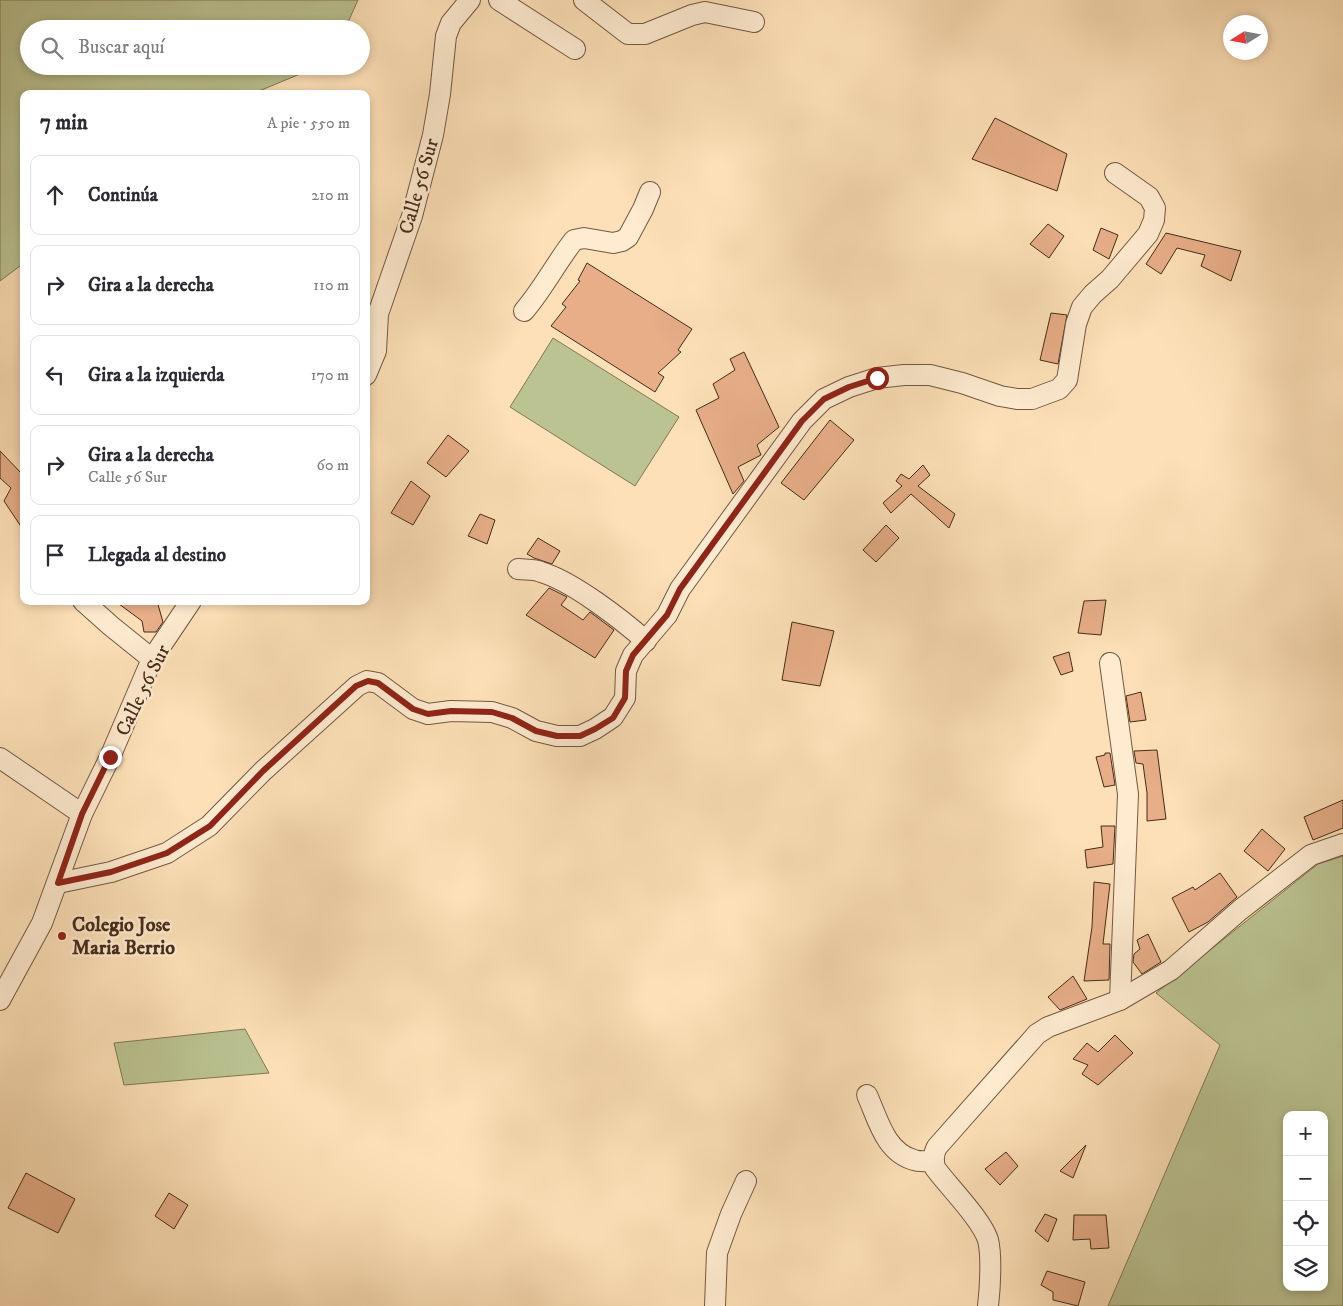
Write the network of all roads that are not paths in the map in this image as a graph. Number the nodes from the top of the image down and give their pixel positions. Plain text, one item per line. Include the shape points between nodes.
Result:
1 (470, 0) edge
2 (499, 0) edge
3 (584, 0) edge
4 (754, 22) dead end
5 (575, 49) dead end
6 (1115, 173) dead end
7 (650, 192) dead end
8 (524, 311) dead end
9 (370, 365) edge
10 (518, 569) dead end
11 (87, 605) edge
12 (188, 605) edge
13 (646, 641) junction
14 (152, 659) junction
15 (1110, 663) dead end
16 (0, 758) edge
17 (82, 814) junction
18 (1343, 844) edge
19 (58, 883) junction
20 (0, 1000) edge
21 (1120, 1000) junction
22 (867, 1095) dead end
23 (933, 1161) junction
24 (746, 1181) dead end
25 (715, 1306) edge
26 (988, 1306) edge

1 - 9 street, Calle 56 Sur via 451,23 446,36 433,135 412,216 378,314 376,351
2 - 5 street
3 - 4 street via 628,34 645,34 705,12
6 - 13 street via 1149,198 1155,208 1154,220 1148,234 1082,307 1067,380 1059,389 1032,399 1017,399 930,375 904,375 877,378 824,399 802,421
7 - 8 street via 628,237 613,243 584,238 574,240
10 - 13 street via 541,571 570,585
11 - 14 street
12 - 14 street, Calle 56 Sur
13 - 19 street via 633,655 626,671 625,698 613,718 580,736 557,736 536,731 492,712 428,714 413,709 378,683 368,681 356,686 263,771 210,826 167,853 111,872
14 - 17 street, Calle 56 Sur
15 - 21 street via 1128,794
16 - 17 street
17 - 19 street, Calle 56 Sur
18 - 21 street via 1311,855 1240,910 1171,970
19 - 20 street, Calle 56 Sur via 42,923
21 - 23 street via 1036,1034 937,1147
22 - 23 street via 889,1143 899,1153 914,1160
23 - 26 street via 988,1240
24 - 25 street via 717,1253

